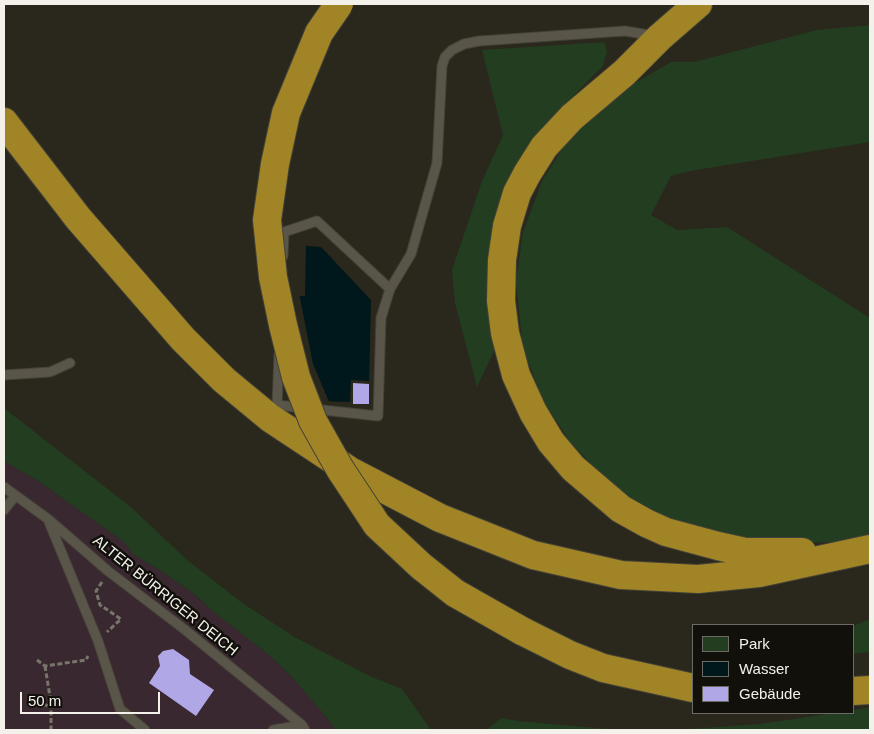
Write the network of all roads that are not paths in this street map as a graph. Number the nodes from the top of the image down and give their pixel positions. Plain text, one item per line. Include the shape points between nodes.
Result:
1 (339, 4) edge
2 (698, 4) edge
3 (660, 37) junction
4 (4, 122) edge
5 (390, 289) junction
6 (70, 363) dead end
7 (4, 375) edge
8 (4, 487) edge
9 (15, 496) junction
10 (4, 510) edge
11 (48, 519) junction
12 (870, 548) edge
13 (692, 688) edge
14 (870, 690) edge
15 (854, 691) edge
16 (304, 728) edge
17 (145, 730) edge
18 (274, 730) edge

1 - 13 highway, bridge via 319,33 286,113 268,220 273,277 283,326 296,377 313,421 340,469 378,525 455,593 522,631 603,668
2 - 3 highway
3 - 5 lane via 625,31 479,41 452,50 442,66 437,162 411,254
3 - 12 highway via 549,141 518,193 507,226 501,301 516,375 551,442 573,468 621,509 646,523 689,539 746,552
4 - 12 highway, bridge via 78,218 183,339 224,380 270,418 350,471 440,518 533,555 621,575 698,579 759,573
5 - 5 lane via 381,318 378,416 278,405 284,232 316,221
6 - 7 lane via 50,372
8 - 9 lane, ALTER BÜRRIGER DEICH
9 - 10 lane
9 - 11 lane, ALTER BÜRRIGER DEICH
11 - 16 lane, ALTER BÜRRIGER DEICH
11 - 17 lane via 98,640 120,709
14 - 15 highway
16 - 18 lane

